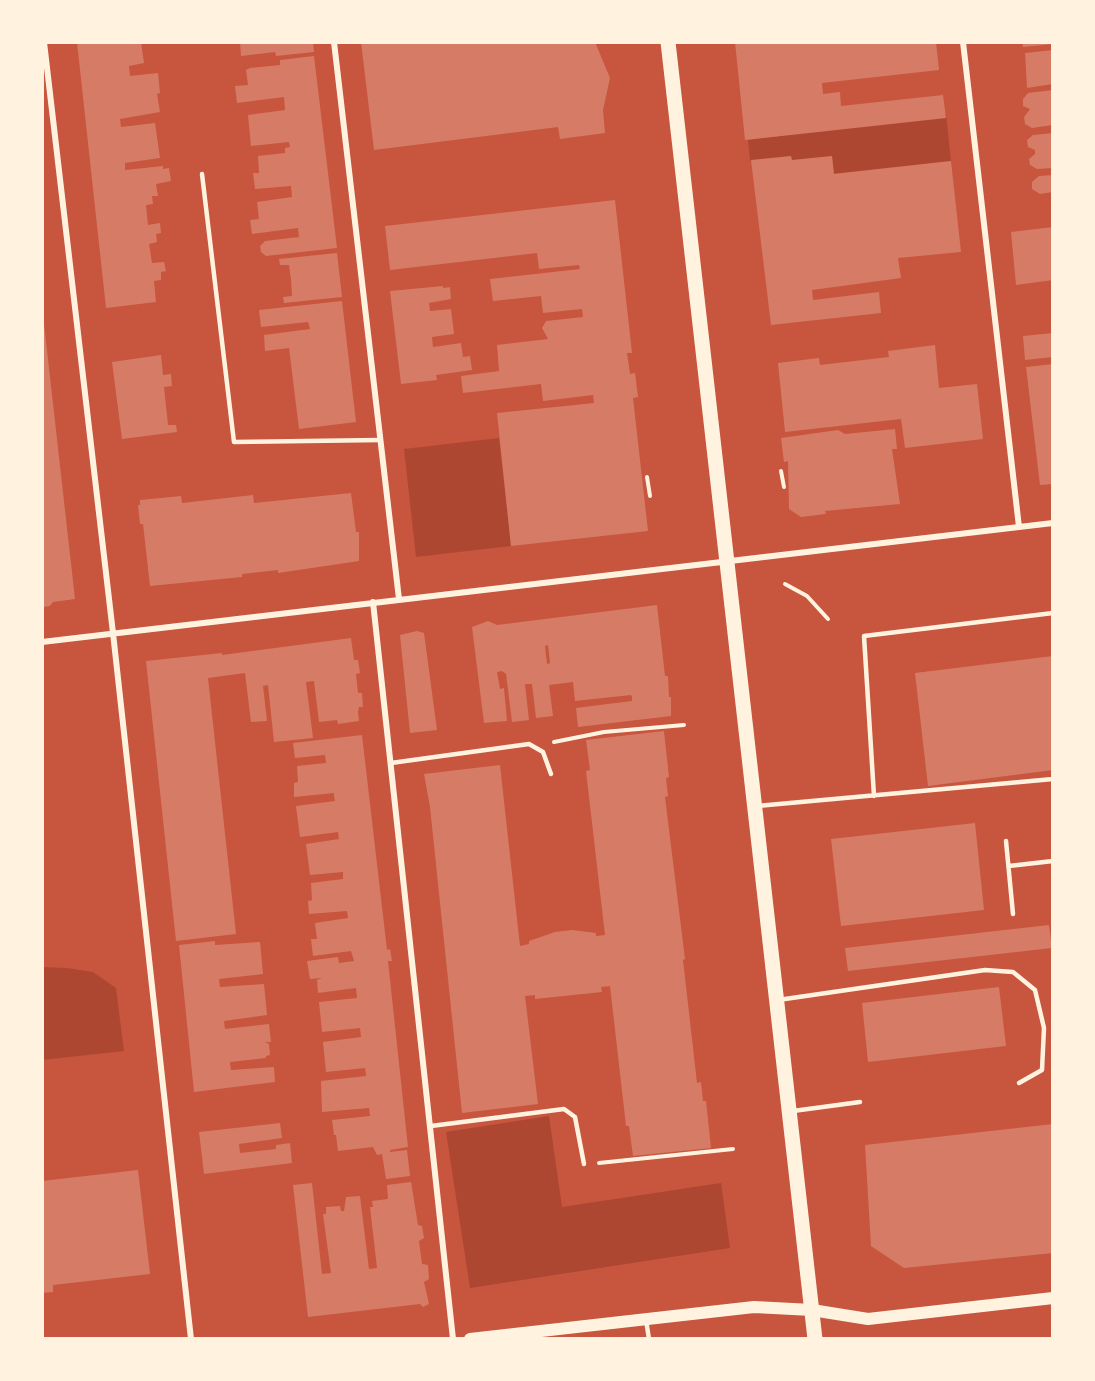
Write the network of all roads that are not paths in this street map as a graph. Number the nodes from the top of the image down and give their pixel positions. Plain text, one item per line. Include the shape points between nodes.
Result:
1 (44, 42) edge
2 (334, 42) edge
3 (668, 42) edge
4 (963, 42) edge
5 (202, 174) dead end
6 (380, 440) junction
7 (1053, 524) edge
8 (1019, 526) junction
9 (726, 560) junction
10 (399, 599) junction
11 (373, 602) junction
12 (1053, 613) edge
13 (113, 633) junction
14 (42, 642) edge
15 (391, 763) junction
16 (551, 774) dead end
17 (1053, 779) edge
18 (874, 796) junction
19 (755, 806) junction
20 (1006, 841) dead end
21 (1053, 861) edge
22 (1009, 866) junction
23 (1013, 914) dead end
24 (778, 1000) junction
25 (1019, 1083) dead end
26 (860, 1102) dead end
27 (791, 1112) junction
28 (431, 1126) junction
29 (584, 1164) road end
30 (1053, 1298) edge
31 (812, 1310) junction
32 (646, 1320) junction
33 (191, 1339) edge
34 (453, 1339) edge
35 (470, 1339) edge
36 (649, 1339) edge
37 (815, 1339) edge

1 - 13 street
2 - 6 street
3 - 9 main road
4 - 8 street
5 - 6 lane via 234,442
6 - 10 street
7 - 8 street
8 - 9 street
9 - 10 street
9 - 19 main road
10 - 11 street
11 - 13 street
11 - 15 street
12 - 18 lane via 864,636
13 - 14 street
13 - 33 street
15 - 16 lane via 529,744 543,752
15 - 28 street
17 - 18 lane
18 - 19 lane
19 - 24 main road
20 - 22 lane
21 - 22 lane
22 - 23 lane
24 - 25 lane via 985,970 1013,972 1035,990 1044,1028 1042,1070
24 - 27 main road
26 - 27 lane
27 - 31 main road
28 - 29 lane via 564,1109 575,1117
28 - 34 street
30 - 31 main road via 868,1319
31 - 32 main road via 754,1307
31 - 37 main road
32 - 35 main road
32 - 36 lane

